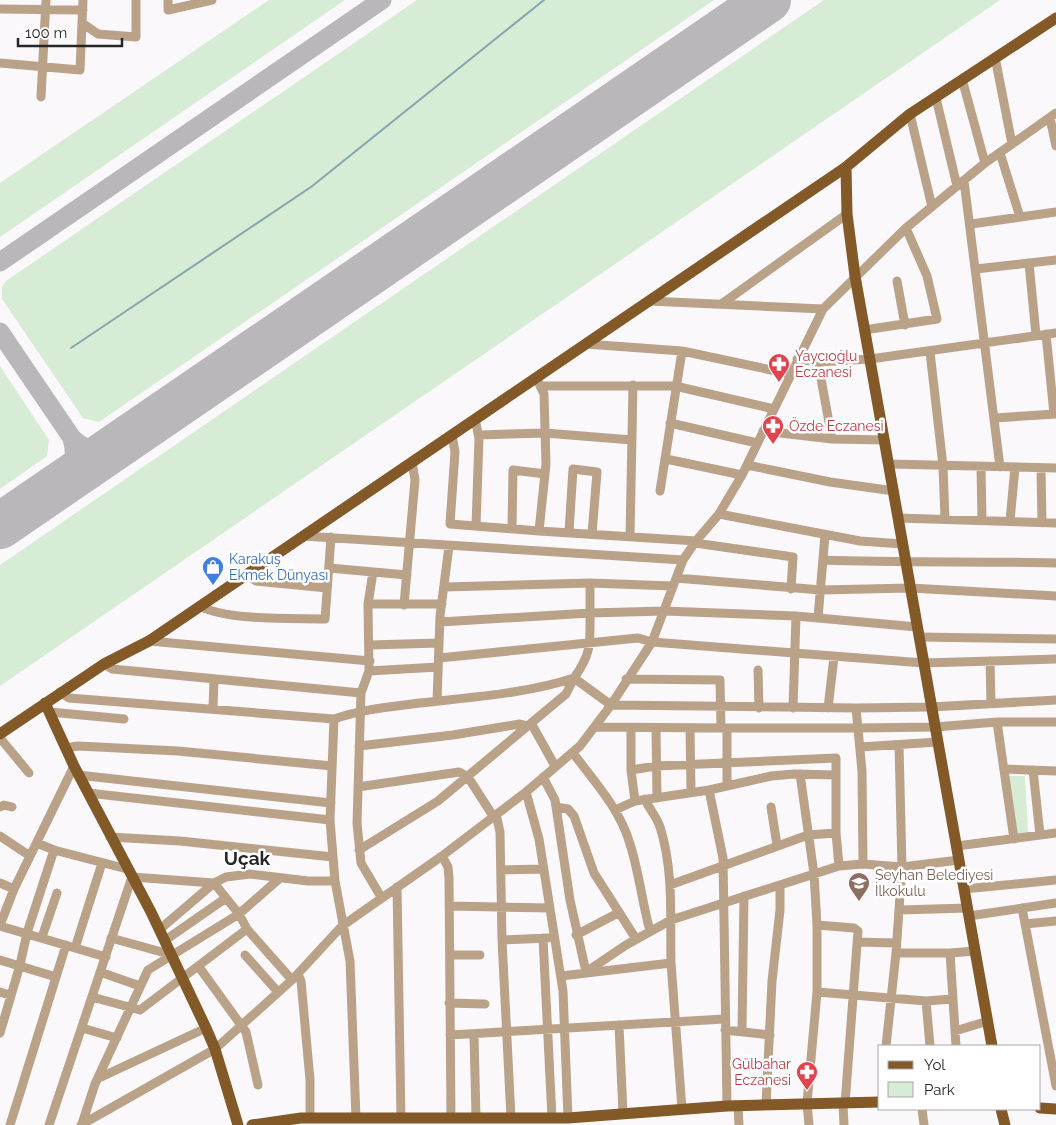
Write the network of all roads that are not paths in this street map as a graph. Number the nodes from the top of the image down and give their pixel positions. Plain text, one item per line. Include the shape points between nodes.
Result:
1 (83, 0) edge
2 (136, 0) edge
3 (168, 0) edge
4 (212, 0) edge
5 (46, 4) edge
6 (0, 9) edge
7 (83, 10) junction
8 (1056, 18) edge
9 (82, 23) junction
10 (995, 57) junction
11 (0, 64) edge
12 (42, 67) junction
13 (962, 79) junction
14 (41, 97) dead end
15 (936, 98) junction
16 (910, 114) junction
17 (1053, 116) edge
18 (1012, 144) junction
19 (1056, 146) edge
20 (1000, 153) junction
21 (985, 163) junction
22 (846, 167) junction
23 (961, 183) junction
24 (932, 207) junction
25 (1056, 212) edge
26 (847, 214) junction
27 (1020, 217) junction
28 (971, 224) junction
29 (906, 228) junction
30 (1056, 260) edge
31 (1029, 263) junction
32 (976, 269) junction
33 (855, 276) junction
34 (897, 281) dead end
35 (649, 300) junction
36 (723, 304) junction
37 (823, 309) junction
38 (905, 324) junction
39 (864, 330) junction
40 (1056, 333) edge
41 (1046, 334) junction
42 (1036, 335) junction
43 (984, 342) junction
44 (586, 344) junction
45 (682, 351) junction
46 (930, 352) junction
47 (797, 359) junction
48 (870, 359) junction
49 (818, 362) junction
50 (790, 374) junction
51 (538, 382) junction
52 (633, 386) junction
53 (674, 386) junction
54 (774, 408) junction
55 (1055, 414) edge
56 (994, 418) junction
57 (475, 419) junction
58 (670, 423) junction
59 (763, 430) junction
60 (452, 434) junction
61 (545, 434) junction
62 (479, 436) junction
63 (632, 440) junction
64 (832, 440) junction
65 (885, 440) junction
66 (757, 443) junction
67 (666, 459) junction
68 (412, 462) junction
69 (889, 464) junction
70 (747, 465) junction
71 (944, 466) junction
72 (981, 467) junction
73 (1000, 467) junction
74 (1015, 468) junction
75 (1041, 468) junction
76 (1056, 468) edge
77 (545, 474) junction
78 (742, 475) junction
79 (660, 491) dead end
80 (894, 491) junction
81 (719, 514) junction
82 (898, 518) junction
83 (945, 519) junction
84 (982, 520) junction
85 (1010, 521) junction
86 (1042, 523) junction
87 (1056, 523) edge
88 (476, 526) junction
89 (512, 529) junction
90 (539, 530) junction
91 (569, 532) junction
92 (592, 534) junction
93 (826, 535) junction
94 (303, 536) junction
95 (630, 536) junction
96 (331, 537) junction
97 (695, 542) junction
98 (410, 543) junction
99 (903, 544) junction
100 (449, 546) junction
101 (683, 560) junction
102 (823, 560) junction
103 (906, 563) junction
104 (1056, 563) edge
105 (329, 568) junction
106 (373, 572) junction
107 (246, 575) junction
108 (407, 575) junction
109 (675, 582) junction
110 (590, 583) junction
111 (327, 588) junction
112 (444, 588) junction
113 (910, 588) junction
114 (791, 589) junction
115 (821, 590) junction
116 (1056, 596) edge
117 (368, 604) junction
118 (442, 604) junction
119 (404, 605) junction
120 (199, 606) junction
121 (664, 611) junction
122 (590, 613) junction
123 (796, 616) junction
124 (818, 618) junction
125 (440, 622) junction
126 (918, 632) junction
127 (1056, 639) edge
128 (149, 641) junction
129 (652, 642) junction
130 (439, 643) junction
131 (590, 643) junction
132 (370, 645) junction
133 (795, 654) junction
134 (834, 657) junction
135 (1056, 659) edge
136 (370, 661) junction
137 (990, 661) junction
138 (438, 662) junction
139 (924, 663) junction
140 (104, 664) junction
141 (758, 670) dead end
142 (369, 671) junction
143 (574, 678) junction
144 (214, 679) junction
145 (626, 679) junction
146 (60, 692) junction
147 (361, 693) junction
148 (1056, 700) edge
149 (437, 701) junction
150 (991, 704) junction
151 (611, 705) junction
152 (721, 706) junction
153 (931, 707) junction
154 (48, 708) junction
155 (759, 708) junction
156 (793, 708) junction
157 (828, 708) junction
158 (856, 708) junction
159 (213, 709) junction
160 (360, 710) junction
161 (124, 719) dead end
162 (334, 719) junction
163 (997, 722) junction
164 (1056, 722) edge
165 (529, 725) junction
166 (596, 727) junction
167 (935, 727) junction
168 (630, 728) junction
169 (656, 728) junction
170 (690, 728) junction
171 (724, 728) junction
172 (857, 728) junction
173 (0, 736) edge
174 (938, 742) junction
175 (899, 745) junction
176 (359, 746) junction
177 (860, 747) junction
178 (65, 748) junction
179 (573, 752) junction
180 (727, 763) junction
181 (690, 764) junction
182 (332, 766) junction
183 (555, 766) junction
184 (656, 766) junction
185 (1004, 769) junction
186 (76, 770) junction
187 (631, 770) junction
188 (1033, 770) junction
189 (1056, 770) edge
190 (29, 773) dead end
191 (800, 774) junction
192 (836, 774) junction
193 (468, 777) junction
194 (543, 777) junction
195 (727, 784) junction
196 (358, 787) junction
197 (709, 790) junction
198 (526, 792) junction
199 (692, 792) junction
200 (88, 793) junction
201 (657, 798) junction
202 (645, 799) junction
203 (635, 801) junction
204 (331, 803) junction
205 (0, 806) edge
206 (12, 807) dead end
207 (556, 807) junction
208 (771, 807) dead end
209 (615, 810) junction
210 (494, 815) junction
211 (330, 820) junction
212 (836, 833) junction
213 (1056, 833) edge
214 (808, 835) junction
215 (1040, 835) junction
216 (0, 836) edge
217 (110, 837) junction
218 (1014, 839) junction
219 (37, 843) junction
220 (777, 845) junction
221 (956, 846) junction
222 (54, 850) junction
223 (359, 850) junction
224 (30, 856) junction
225 (442, 856) junction
226 (332, 857) junction
227 (959, 860) junction
228 (102, 863) junction
229 (863, 864) junction
230 (722, 866) junction
231 (839, 866) junction
232 (902, 867) junction
233 (543, 869) junction
234 (501, 870) junction
235 (129, 873) junction
236 (814, 874) junction
237 (280, 878) junction
238 (1056, 880) edge
239 (335, 881) junction
240 (0, 883) edge
241 (214, 883) junction
242 (780, 884) junction
243 (670, 885) junction
244 (397, 887) junction
245 (14, 889) junction
246 (964, 889) junction
247 (58, 893) dead end
248 (744, 896) junction
249 (381, 897) junction
250 (226, 898) junction
251 (725, 901) junction
252 (1056, 903) edge
253 (449, 906) junction
254 (502, 908) junction
255 (550, 908) junction
256 (1022, 908) junction
257 (899, 910) junction
258 (968, 912) junction
259 (618, 913) junction
260 (239, 914) junction
261 (671, 920) junction
262 (1056, 920) edge
263 (1025, 924) junction
264 (817, 925) junction
265 (0, 926) edge
266 (342, 926) junction
267 (247, 929) junction
268 (159, 930) junction
269 (650, 931) junction
270 (27, 933) junction
271 (576, 935) junction
272 (42, 937) junction
273 (112, 938) junction
274 (543, 938) junction
275 (555, 938) junction
276 (636, 939) junction
277 (502, 940) junction
278 (164, 941) junction
279 (857, 942) junction
280 (896, 944) junction
281 (70, 946) junction
282 (975, 951) junction
283 (896, 954) junction
284 (950, 954) junction
285 (245, 955) dead end
286 (450, 955) junction
287 (480, 955) dead end
288 (106, 956) junction
289 (170, 956) junction
290 (0, 960) edge
291 (671, 963) junction
292 (20, 965) junction
293 (199, 967) junction
294 (100, 972) junction
295 (586, 972) junction
296 (560, 976) junction
297 (56, 977) junction
298 (295, 977) junction
299 (183, 980) junction
300 (140, 986) junction
301 (0, 992) edge
302 (278, 992) junction
303 (818, 992) junction
304 (853, 994) junction
305 (10, 995) junction
306 (890, 996) junction
307 (92, 997) junction
308 (952, 999) junction
309 (926, 1001) junction
310 (449, 1003) junction
311 (485, 1004) dead end
312 (130, 1009) junction
313 (724, 1019) junction
314 (2, 1020) edge
315 (676, 1021) junction
316 (988, 1021) junction
317 (241, 1025) junction
318 (619, 1025) junction
319 (82, 1028) junction
320 (206, 1028) junction
321 (565, 1030) junction
322 (725, 1030) junction
323 (549, 1031) junction
324 (742, 1031) junction
325 (955, 1031) junction
326 (0, 1033) edge
327 (507, 1033) junction
328 (450, 1035) junction
329 (474, 1035) junction
330 (770, 1035) junction
331 (117, 1038) junction
332 (886, 1045) edge
333 (930, 1045) edge
334 (956, 1045) edge
335 (992, 1045) edge
336 (215, 1048) junction
337 (1053, 1052) edge
338 (99, 1078) junction
339 (258, 1085) dead end
340 (1056, 1086) edge
341 (878, 1102) edge
342 (807, 1104) junction
343 (844, 1104) junction
344 (766, 1105) junction
345 (732, 1106) junction
346 (1041, 1108) edge
347 (682, 1109) junction
348 (1056, 1109) edge
349 (922, 1110) edge
350 (1001, 1110) edge
351 (623, 1114) junction
352 (310, 1118) junction
353 (356, 1118) junction
354 (401, 1118) junction
355 (451, 1118) junction
356 (552, 1118) junction
357 (518, 1120) edge
358 (473, 1121) edge
359 (568, 1121) edge
360 (374, 1122) edge
361 (414, 1122) edge
362 (82, 1124) edge
363 (10, 1125) edge
364 (49, 1125) edge
365 (238, 1125) edge
366 (252, 1125) edge
367 (739, 1125) edge
368 (809, 1125) edge
369 (844, 1125) edge
370 (924, 1125) edge
371 (1004, 1125) edge

1 - 7 street
2 - 9 street via 136,37 98,34
3 - 4 street via 168,10
5 - 6 street
5 - 7 street
5 - 12 street
7 - 9 street
8 - 10 main road
9 - 12 street via 80,70
10 - 13 main road
10 - 18 street
11 - 12 street
12 - 14 street
13 - 15 main road
13 - 21 street
15 - 16 main road
15 - 23 street
16 - 22 main road
16 - 24 street
17 - 18 street
17 - 19 street
18 - 20 street
20 - 21 street
20 - 27 street
21 - 23 street
22 - 26 main road
22 - 35 main road
23 - 24 street
23 - 28 street
24 - 29 street
25 - 27 street
26 - 33 main road
26 - 36 street
27 - 28 street
28 - 32 street
29 - 33 street
29 - 38 street via 927,276 937,320
30 - 31 street
31 - 32 street
31 - 42 street
32 - 43 street
33 - 37 street
33 - 39 main road
34 - 38 street
35 - 36 street
35 - 44 main road
36 - 37 street
37 - 47 street
38 - 39 street
39 - 48 main road
40 - 41 street
41 - 42 street
41 - 55 street
42 - 43 street
43 - 46 street
43 - 56 street
44 - 45 street
44 - 51 main road
45 - 50 street
45 - 53 street
46 - 48 street
46 - 71 street
47 - 49 street
47 - 50 street
48 - 49 street
48 - 65 main road
49 - 64 street
50 - 54 street
51 - 52 street
51 - 57 main road
51 - 61 street via 544,394
52 - 53 street
52 - 63 street
53 - 54 street
53 - 58 street
54 - 59 street
55 - 56 street
56 - 73 street
57 - 60 main road
57 - 62 street
58 - 66 street
58 - 67 street
59 - 64 street
59 - 66 street
60 - 68 main road
60 - 88 street via 455,452 450,524
61 - 62 street
61 - 63 street
61 - 77 street
62 - 88 street
63 - 95 street
64 - 65 street
65 - 69 main road
66 - 70 street
67 - 78 street
67 - 79 street
68 - 94 main road
68 - 98 street via 415,480
69 - 71 street
69 - 80 main road
70 - 78 street
70 - 80 street
71 - 72 street
71 - 83 street
72 - 73 street
72 - 84 street
73 - 74 street
74 - 75 street
74 - 85 street
75 - 76 street
75 - 86 street
77 - 89 street via 512,470
77 - 90 street
78 - 81 street
80 - 82 main road
81 - 93 street
81 - 97 street
82 - 83 street
82 - 99 main road
83 - 84 street
84 - 85 street
85 - 86 street
86 - 87 street
88 - 89 street
89 - 90 street
90 - 91 street
91 - 92 street
91 - 92 street via 573,469 597,472
92 - 95 street
93 - 99 street
93 - 102 street
94 - 96 street
94 - 107 main road
95 - 97 street
96 - 98 street
96 - 105 street
97 - 101 street
97 - 114 street via 794,557
98 - 100 street
98 - 108 street
99 - 103 main road
100 - 101 street
100 - 112 street
101 - 109 street
102 - 103 street
102 - 115 street
103 - 104 street
103 - 113 main road
105 - 106 street
105 - 111 street
106 - 108 street
106 - 117 street
107 - 111 street via 256,581
107 - 120 main road
108 - 119 street
109 - 110 street
109 - 114 street
109 - 121 street
110 - 112 street
110 - 122 street
111 - 120 street via 325,619 241,615 210,611
112 - 118 street
113 - 115 street
113 - 116 street
113 - 126 main road
114 - 115 street
115 - 124 street
117 - 119 street
117 - 132 street
118 - 119 street
118 - 125 street
120 - 128 main road
121 - 122 street
121 - 123 street
121 - 129 street
122 - 125 street
122 - 131 street
123 - 124 street
123 - 133 street
124 - 126 street
125 - 130 street
126 - 127 street
126 - 139 main road
128 - 136 street
128 - 140 main road
129 - 131 street via 638,638
129 - 133 street
129 - 145 street
130 - 132 street
130 - 138 street
131 - 138 street
131 - 143 street via 586,662
132 - 136 street
133 - 134 street
133 - 156 street
134 - 139 street
134 - 157 street
135 - 137 street
136 - 142 street
137 - 139 street
137 - 150 street
138 - 142 street
138 - 149 street
139 - 153 main road
140 - 144 street via 112,669
140 - 146 main road
141 - 155 street
142 - 147 street
143 - 149 street via 554,685
143 - 151 street
143 - 165 street via 566,694
144 - 147 street
144 - 159 street
145 - 151 street
145 - 152 street via 720,680
146 - 154 main road
146 - 159 street via 70,698
147 - 160 street
148 - 150 street
149 - 160 street
150 - 153 street
151 - 152 street
151 - 166 street
152 - 155 street
152 - 171 street
153 - 158 street
153 - 167 main road
154 - 161 street
154 - 173 main road
154 - 178 main road
155 - 156 street
156 - 157 street
157 - 158 street
158 - 172 street
159 - 162 street
160 - 162 street
160 - 176 street
162 - 182 street
163 - 164 street
163 - 167 street
163 - 185 street
165 - 176 street
165 - 183 street
165 - 193 street
166 - 168 street
166 - 179 street
167 - 172 street
167 - 174 main road
168 - 169 street
168 - 187 street
169 - 170 street
169 - 184 street
170 - 171 street
170 - 181 street
171 - 172 street
171 - 180 street
172 - 177 street
173 - 190 street
174 - 175 street
174 - 221 main road
175 - 177 street
175 - 232 street
176 - 196 street
177 - 229 street
178 - 182 street via 178,751
178 - 186 main road
179 - 183 street
179 - 209 street
180 - 181 street
180 - 192 street via 836,758
180 - 195 street
181 - 184 street
181 - 199 street
182 - 204 street
183 - 194 street
184 - 187 street
184 - 201 street
185 - 188 street
185 - 218 street
186 - 200 main road
186 - 204 street
186 - 219 street
187 - 203 street
188 - 189 street
188 - 215 street
191 - 192 street
191 - 195 street
191 - 214 street
192 - 212 street
193 - 196 street via 459,772
193 - 210 street
193 - 223 street
194 - 198 street
194 - 207 street
195 - 197 street
196 - 223 street
197 - 199 street
197 - 230 street
198 - 210 street
198 - 233 street via 539,839
199 - 201 street
200 - 211 street
200 - 217 main road
201 - 202 street
202 - 203 street
202 - 243 street via 659,824
203 - 209 street
204 - 211 street
205 - 206 street
207 - 259 street via 568,809 574,816 594,873
207 - 271 street
208 - 220 street
209 - 269 street via 630,843
210 - 225 street
210 - 234 street via 500,832
211 - 226 street
212 - 214 street
212 - 231 street
213 - 215 street
214 - 220 street
214 - 236 street
215 - 218 street
216 - 224 street
217 - 226 street
217 - 235 main road
218 - 221 street
219 - 222 street
219 - 224 street
220 - 230 street
221 - 227 main road
222 - 228 street
222 - 270 street
223 - 249 street via 361,863
224 - 245 street
225 - 244 street
225 - 253 street via 449,872
226 - 239 street
227 - 232 street
227 - 246 main road
228 - 235 street
228 - 281 street
229 - 231 street
229 - 232 street
230 - 243 street
230 - 251 street
231 - 236 street
232 - 257 street
233 - 234 street
233 - 255 street
234 - 254 street
235 - 241 street
235 - 268 main road
235 - 273 street
236 - 242 street
236 - 264 street
237 - 239 street
237 - 241 street via 250,874 226,877
237 - 260 street
238 - 246 street
239 - 266 street
240 - 245 street
241 - 250 street
241 - 268 street
242 - 248 street
242 - 330 street
243 - 261 street
244 - 249 street
244 - 354 street
245 - 265 street
246 - 258 main road
247 - 272 street
248 - 251 street
248 - 324 street
249 - 266 street
250 - 260 street
250 - 278 street
251 - 261 street
251 - 313 street
252 - 256 street
253 - 254 street
253 - 286 street
254 - 255 street
254 - 277 street
255 - 275 street
256 - 258 street
256 - 263 street
257 - 258 street
257 - 280 street
258 - 282 main road
259 - 271 street
259 - 276 street
260 - 267 street
260 - 289 street
261 - 269 street
261 - 291 street
262 - 263 street
263 - 337 street
264 - 279 street via 854,928 858,931
264 - 303 street
265 - 270 street
266 - 298 street
266 - 353 street via 350,961
267 - 293 street
267 - 298 street
268 - 278 main road
269 - 276 street
270 - 272 street
270 - 292 street
271 - 295 street
272 - 281 street
273 - 288 street
273 - 289 street
274 - 275 street
274 - 277 street
274 - 323 street
275 - 296 street
276 - 295 street
277 - 327 street
278 - 289 main road
279 - 280 street
279 - 304 street
280 - 283 street
281 - 288 street
281 - 297 street
282 - 284 street
282 - 316 main road
283 - 284 street
283 - 306 street
284 - 308 street
285 - 302 street
286 - 287 street
286 - 310 street
288 - 294 street
289 - 299 main road
289 - 300 street via 148,970
290 - 292 street
291 - 295 street
291 - 315 street
292 - 297 street
292 - 305 street
293 - 299 street
293 - 317 street
294 - 300 street
294 - 307 street
295 - 296 street
296 - 321 street
297 - 363 street
298 - 302 street
298 - 352 street via 301,981
299 - 312 street via 140,1010
299 - 320 main road
300 - 312 street
301 - 305 street
302 - 317 street
303 - 304 street
303 - 342 street
304 - 306 street
304 - 343 street
305 - 314 street
306 - 309 street
306 - 332 street
307 - 312 street
307 - 319 street
308 - 309 street
308 - 325 street
309 - 333 street
310 - 311 street
310 - 328 street
312 - 331 street
313 - 315 street
313 - 322 street
314 - 326 street
315 - 318 street
315 - 347 street
316 - 325 street
316 - 335 main road
317 - 336 street
317 - 339 street via 248,1038
318 - 321 street
318 - 351 street
319 - 331 street
319 - 364 street
320 - 336 main road
320 - 338 street
321 - 323 street
321 - 359 street
322 - 324 street
322 - 345 street
323 - 327 street
323 - 356 street
324 - 330 street
325 - 334 street
327 - 329 street
327 - 357 street
328 - 329 street
328 - 355 street
329 - 358 street
330 - 344 street
331 - 338 street
336 - 362 street
336 - 365 main road
337 - 340 street
338 - 362 street
341 - 343 main road
342 - 343 main road
342 - 344 main road
342 - 368 street
343 - 369 street
344 - 345 main road
345 - 347 main road
345 - 367 street
346 - 348 main road
347 - 351 main road
349 - 370 street
350 - 371 main road
351 - 359 main road
352 - 353 main road
352 - 366 main road
353 - 360 main road
354 - 360 main road
354 - 361 main road
355 - 358 main road
355 - 361 main road
356 - 357 main road
356 - 359 main road
357 - 358 main road

